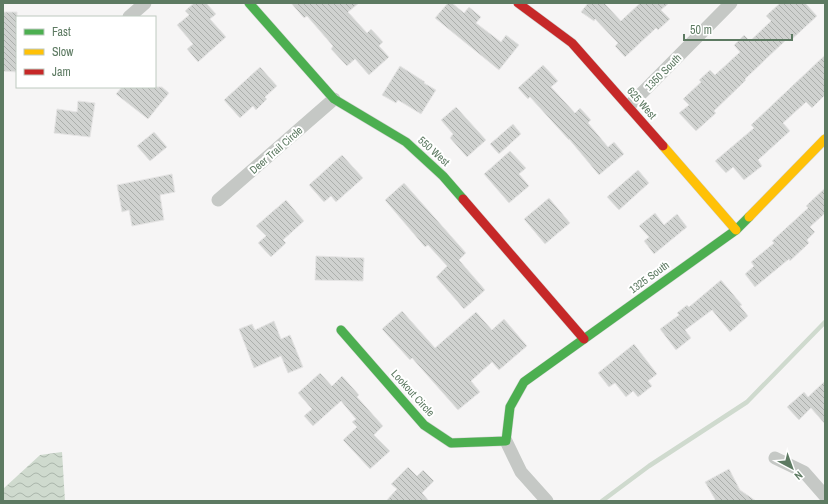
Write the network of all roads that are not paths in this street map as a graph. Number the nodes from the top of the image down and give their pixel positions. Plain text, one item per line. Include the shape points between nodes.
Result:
1 (145, 3) edge
2 (249, 3) edge
3 (518, 3) edge
4 (731, 3) edge
5 (130, 16) edge
6 (334, 99) junction
7 (629, 106) junction
8 (825, 139) edge
9 (218, 200) dead end
10 (736, 230) junction
11 (341, 330) dead end
12 (584, 339) junction
13 (506, 441) junction
14 (775, 458) dead end
15 (825, 496) edge
16 (547, 501) edge

1 - 5 street
2 - 6 street, 550 West
3 - 7 street, 625 West via 572,43
4 - 7 street, 1350 South
6 - 9 street, Deer Trail Circle
6 - 12 street, 550 West via 406,142 443,176
7 - 10 street, 625 West
8 - 10 street, 1325 South
10 - 12 street, 1325 South
11 - 13 street, Lookout Circle via 424,425 451,443
12 - 13 street, 1325 South via 524,382 510,408
13 - 16 street via 521,472
14 - 15 street via 804,472

